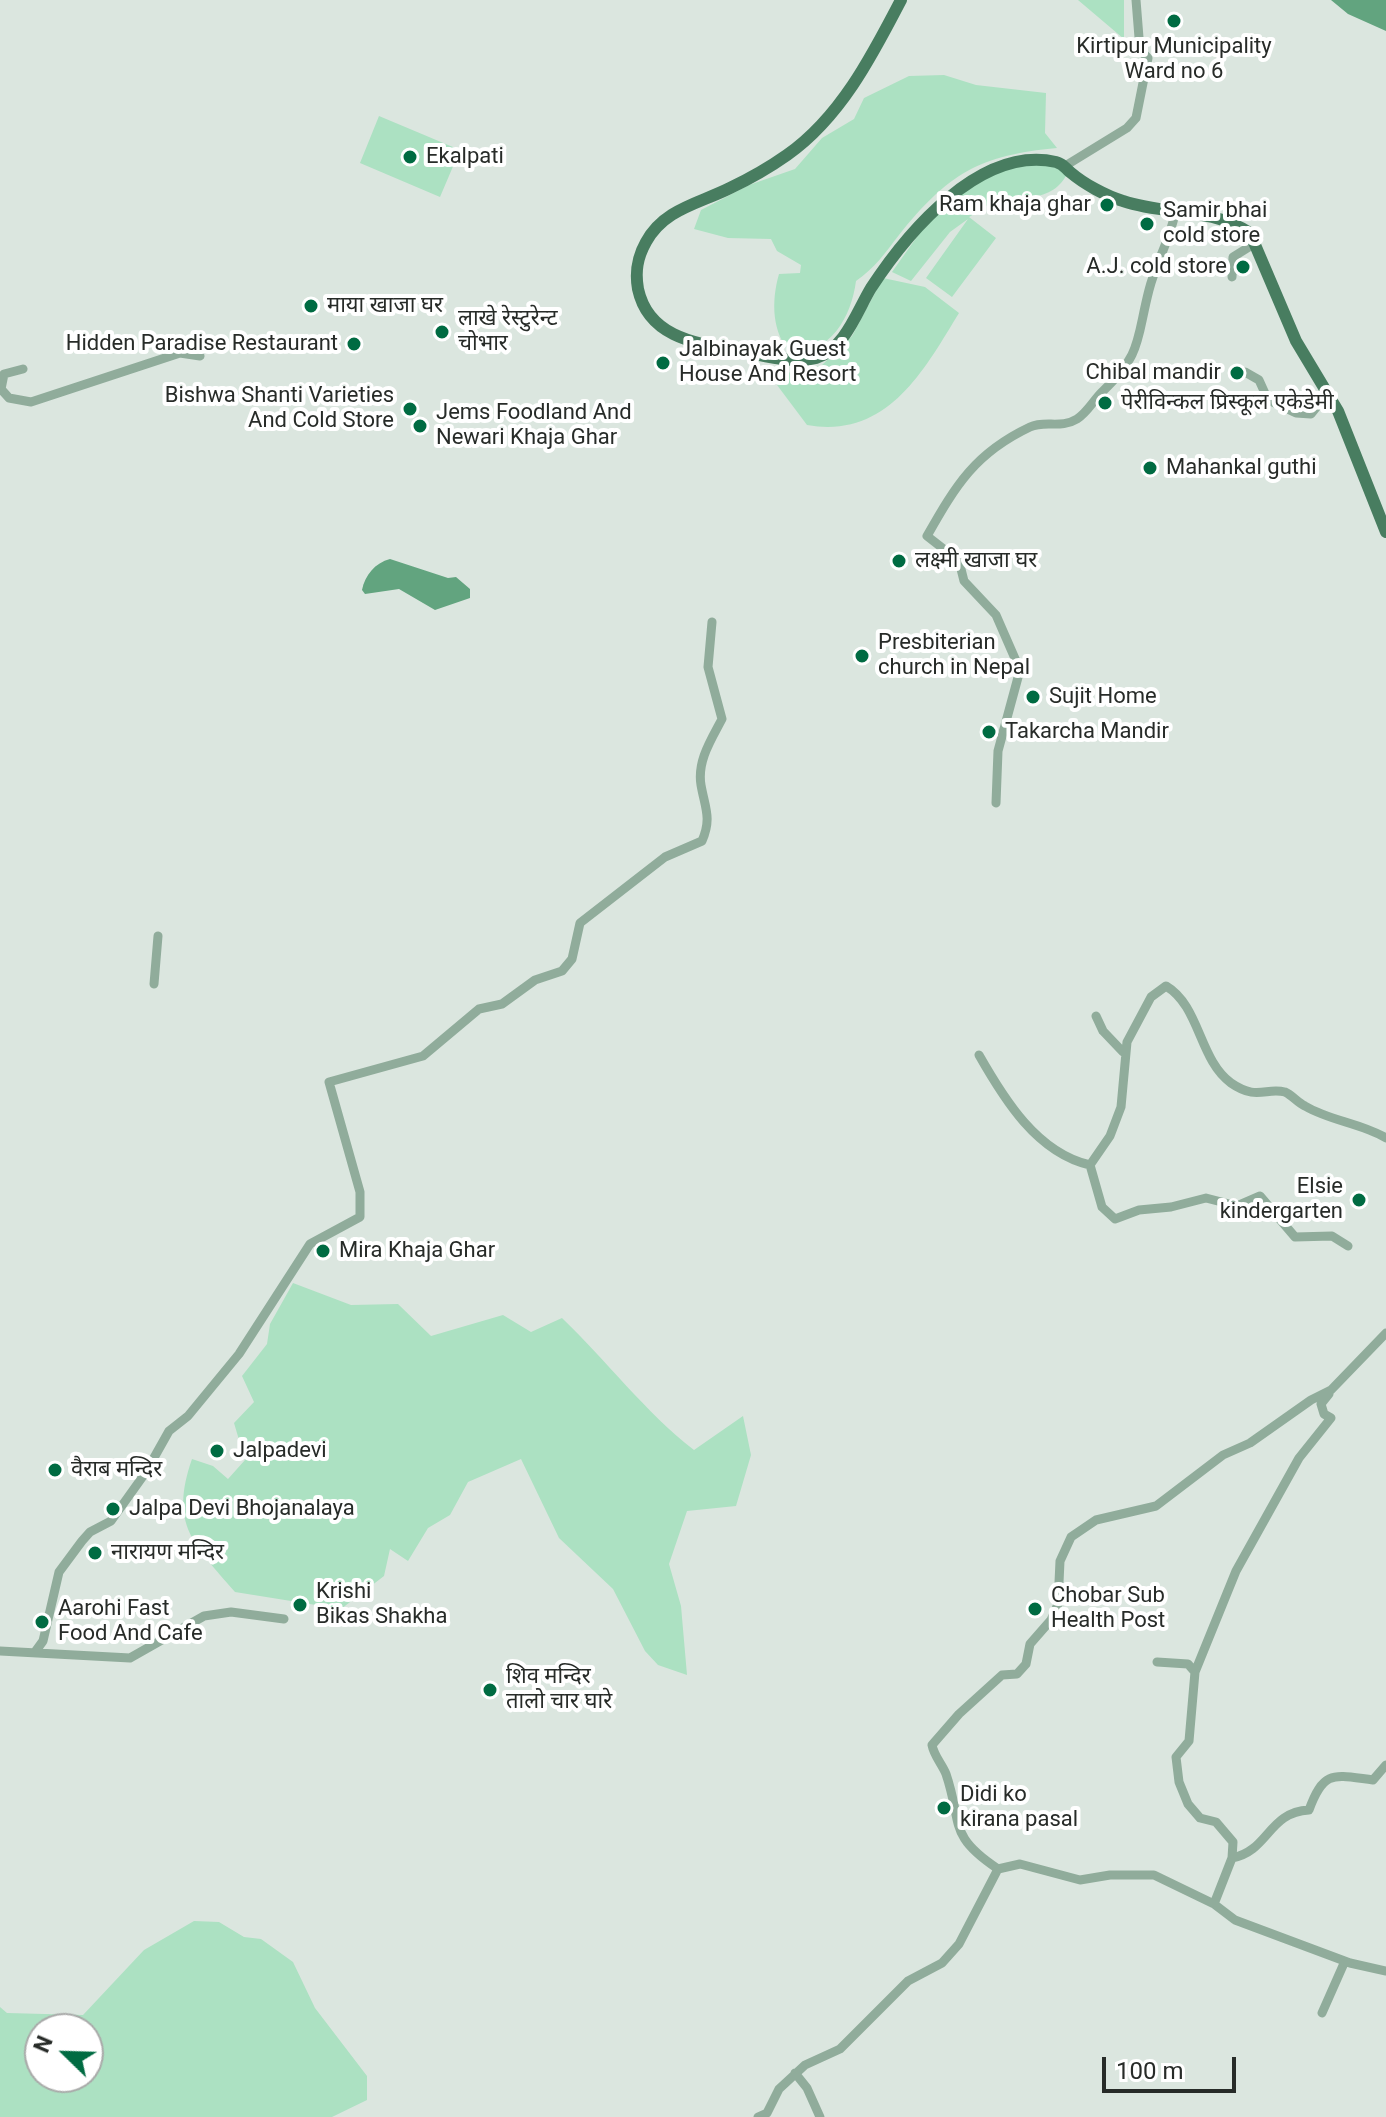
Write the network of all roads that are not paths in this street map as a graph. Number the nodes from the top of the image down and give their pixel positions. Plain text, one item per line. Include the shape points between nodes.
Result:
1 (901, 0) edge
2 (1136, 0) edge
3 (1065, 166) junction
4 (1176, 209) junction
5 (1257, 242) junction
6 (1232, 277) dead end
7 (200, 356) dead end
8 (23, 369) dead end
9 (1245, 372) dead end
10 (1327, 394) junction
11 (1386, 532) edge
12 (712, 622) dead end
13 (996, 803) dead end
14 (158, 936) dead end
15 (154, 984) dead end
16 (1096, 1016) dead end
17 (1123, 1052) junction
18 (979, 1055) dead end
19 (1386, 1138) edge
20 (1090, 1165) junction
21 (1348, 1246) dead end
22 (1386, 1333) edge
23 (1331, 1390) junction
24 (284, 1619) dead end
25 (0, 1651) edge
26 (35, 1652) junction
27 (1157, 1662) dead end
28 (1195, 1672) junction
29 (1386, 1765) edge
30 (1232, 1858) junction
31 (998, 1869) junction
32 (1214, 1904) junction
33 (1345, 1961) junction
34 (1386, 1971) edge
35 (1322, 2013) dead end
36 (795, 2073) junction
37 (758, 2117) edge
38 (820, 2117) edge

1 - 3 main road via 853,84 818,129 788,155 729,189 679,209 655,227 638,260 636,277 643,306 653,320 691,342 788,359 821,356 839,342 894,256 931,211 986,174 1036,162
2 - 3 street via 1140,50 1148,58 1136,118
3 - 4 main road via 1118,200 1142,208
4 - 5 main road via 1235,223
4 - 13 street via 1149,289 1141,334 1116,380 1079,418 1062,426 1034,425 993,449 958,481 927,536 959,561 964,581 996,615 1020,670 998,751
5 - 6 street via 1233,257
5 - 10 main road via 1296,341
7 - 8 street via 180,353 31,402 9,398 1,389 4,374
9 - 10 street via 1259,380 1268,400 1301,414 1311,414
10 - 11 main road
12 - 26 street via 708,667 722,719 703,754 700,783 710,815 702,841 665,857 580,923 572,959 562,971 535,980 502,1004 479,1009 423,1056 329,1082 360,1192 360,1217 310,1244 239,1354 169,1431 111,1521 82,1541 59,1572 43,1641
14 - 15 street
16 - 17 street
17 - 19 street via 1144,1007 1166,986 1178,995 1214,1066 1230,1082 1255,1094 1283,1092 1306,1107
17 - 20 street via 1121,1107
18 - 20 street via 1018,1116 1067,1160
20 - 21 street via 1102,1207 1115,1219 1206,1198 1237,1206 1260,1196 1295,1237 1332,1236
22 - 23 street
23 - 28 street via 1321,1404 1331,1418 1299,1458 1236,1571
23 - 31 street via 1223,1455 1156,1506 1096,1520 1071,1537 1060,1561 1058,1604 1030,1644 1026,1664 1017,1674 1002,1675 932,1745 946,1773 962,1837 975,1855
24 - 26 street via 231,1612 204,1616 130,1658
25 - 26 street
27 - 28 street via 1188,1664
28 - 30 street via 1189,1741 1176,1757 1179,1782 1200,1818 1216,1822 1233,1842
29 - 30 street via 1373,1780 1333,1775 1319,1784 1309,1810 1274,1823 1258,1847
30 - 32 street
31 - 32 street via 1020,1864 1080,1880 1154,1875
31 - 36 street via 959,1944 942,1963 908,1981 840,2049
32 - 33 street via 1235,1920
33 - 34 street
33 - 35 street
36 - 37 street via 767,2113
36 - 38 street

